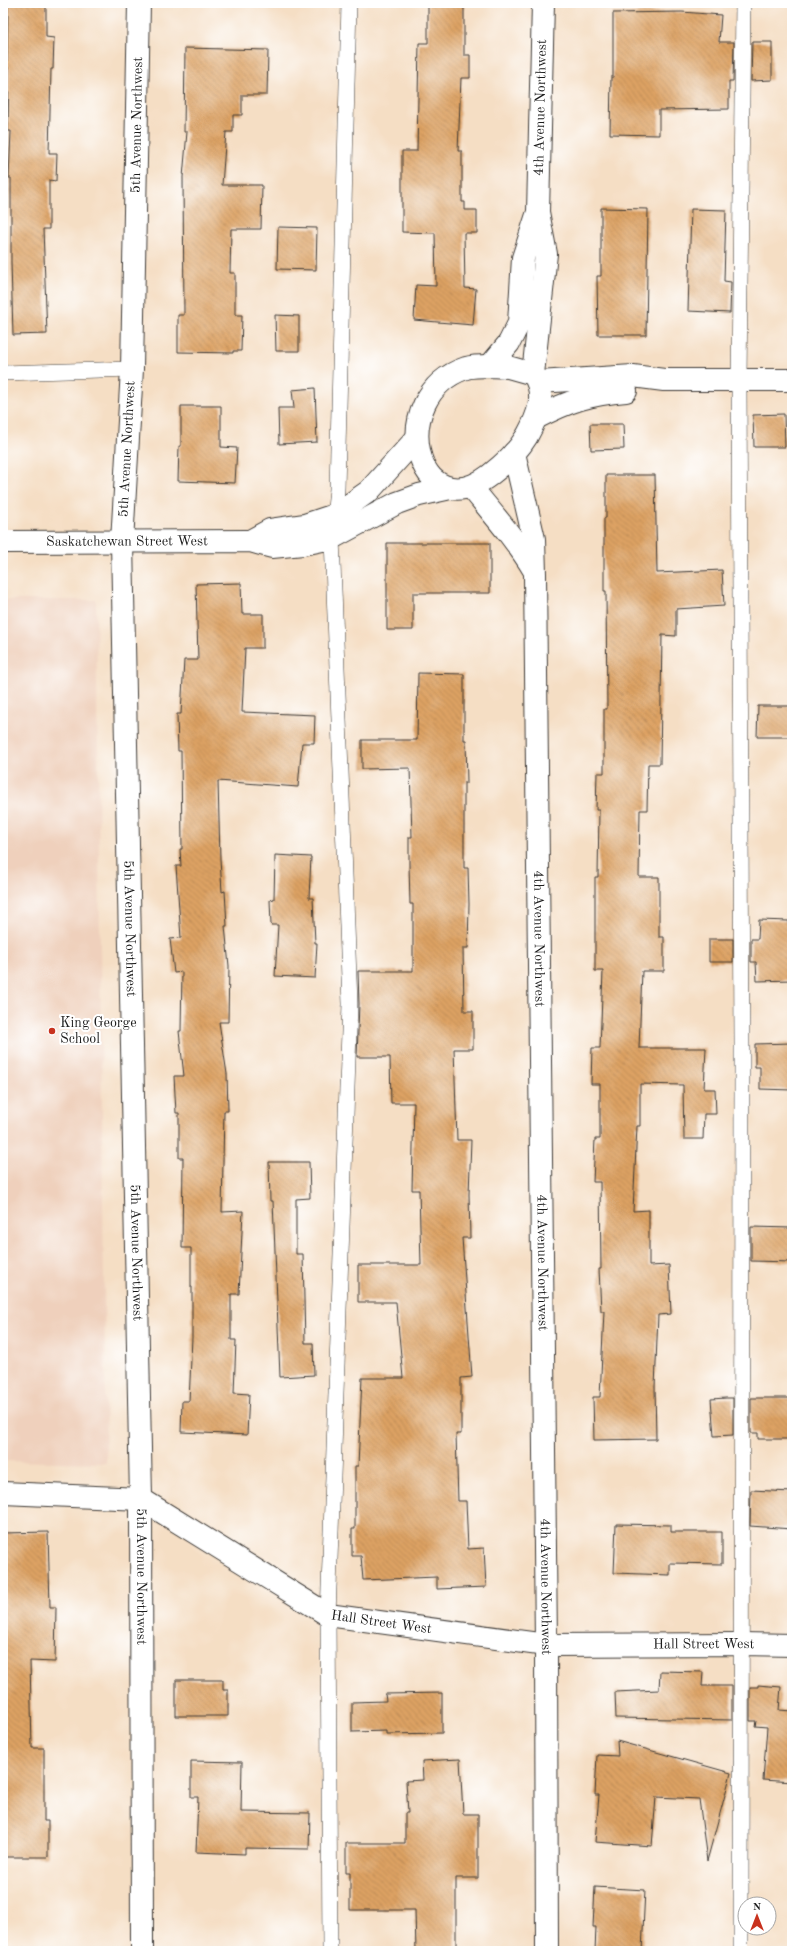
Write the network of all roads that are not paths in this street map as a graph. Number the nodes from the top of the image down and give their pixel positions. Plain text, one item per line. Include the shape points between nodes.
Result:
1 (139, 3) edge
2 (349, 3) edge
3 (543, 3) edge
4 (743, 3) edge
5 (538, 212) junction
6 (490, 366) junction
7 (132, 369) junction
8 (3, 373) edge
9 (536, 378) junction
10 (664, 380) junction
11 (739, 380) junction
12 (792, 380) edge
13 (536, 418) junction
14 (416, 439) junction
15 (514, 453) junction
16 (471, 487) junction
17 (446, 489) junction
18 (335, 515) junction
19 (332, 538) junction
20 (250, 541) junction
21 (3, 542) edge
22 (122, 542) junction
23 (536, 574) junction
24 (3, 1493) edge
25 (141, 1499) junction
26 (328, 1616) junction
27 (742, 1644) junction
28 (546, 1645) junction
29 (792, 1645) edge
30 (142, 1951) edge
31 (330, 1951) edge
32 (547, 1951) edge
33 (741, 1951) edge

1 - 7 street, 5th Avenue Northwest
2 - 18 lane
3 - 5 street, 4th Avenue Northwest
4 - 11 lane
5 - 6 street, 4th Avenue Northwest via 523,258 519,323 508,343
5 - 9 street, 4th Avenue Northwest via 546,254
6 - 9 street via 508,366
6 - 14 street via 467,368 446,378 429,395 419,416
7 - 8 lane
7 - 22 street, 5th Avenue Northwest
9 - 10 street via 633,376
9 - 13 street via 541,397
10 - 11 street
10 - 13 street via 636,390 596,393 566,402
11 - 12 street
11 - 27 lane
13 - 15 street
14 - 17 street via 421,461 433,480
14 - 18 street, Saskatchewan Street West via 369,491
15 - 16 street via 496,471
15 - 23 street, 4th Avenue Northwest via 534,539
16 - 17 street via 461,490
16 - 23 street, 4th Avenue Northwest via 523,551
17 - 19 street, Saskatchewan Street West via 396,504
18 - 19 lane
18 - 20 street, Saskatchewan Street West via 305,525 270,530
19 - 20 street, Saskatchewan Street West via 272,547
19 - 26 lane via 350,1004
20 - 22 street, Saskatchewan Street West
21 - 22 street, Saskatchewan Street West
22 - 25 street, 5th Avenue Northwest
23 - 28 street, 4th Avenue Northwest
24 - 25 street, Hall Street West
25 - 26 street, Hall Street West
25 - 30 street, 5th Avenue Northwest
26 - 28 street, Hall Street West
26 - 31 lane
27 - 28 street, Hall Street West
27 - 29 street, Hall Street West
27 - 33 lane
28 - 32 street, 4th Avenue Northwest

